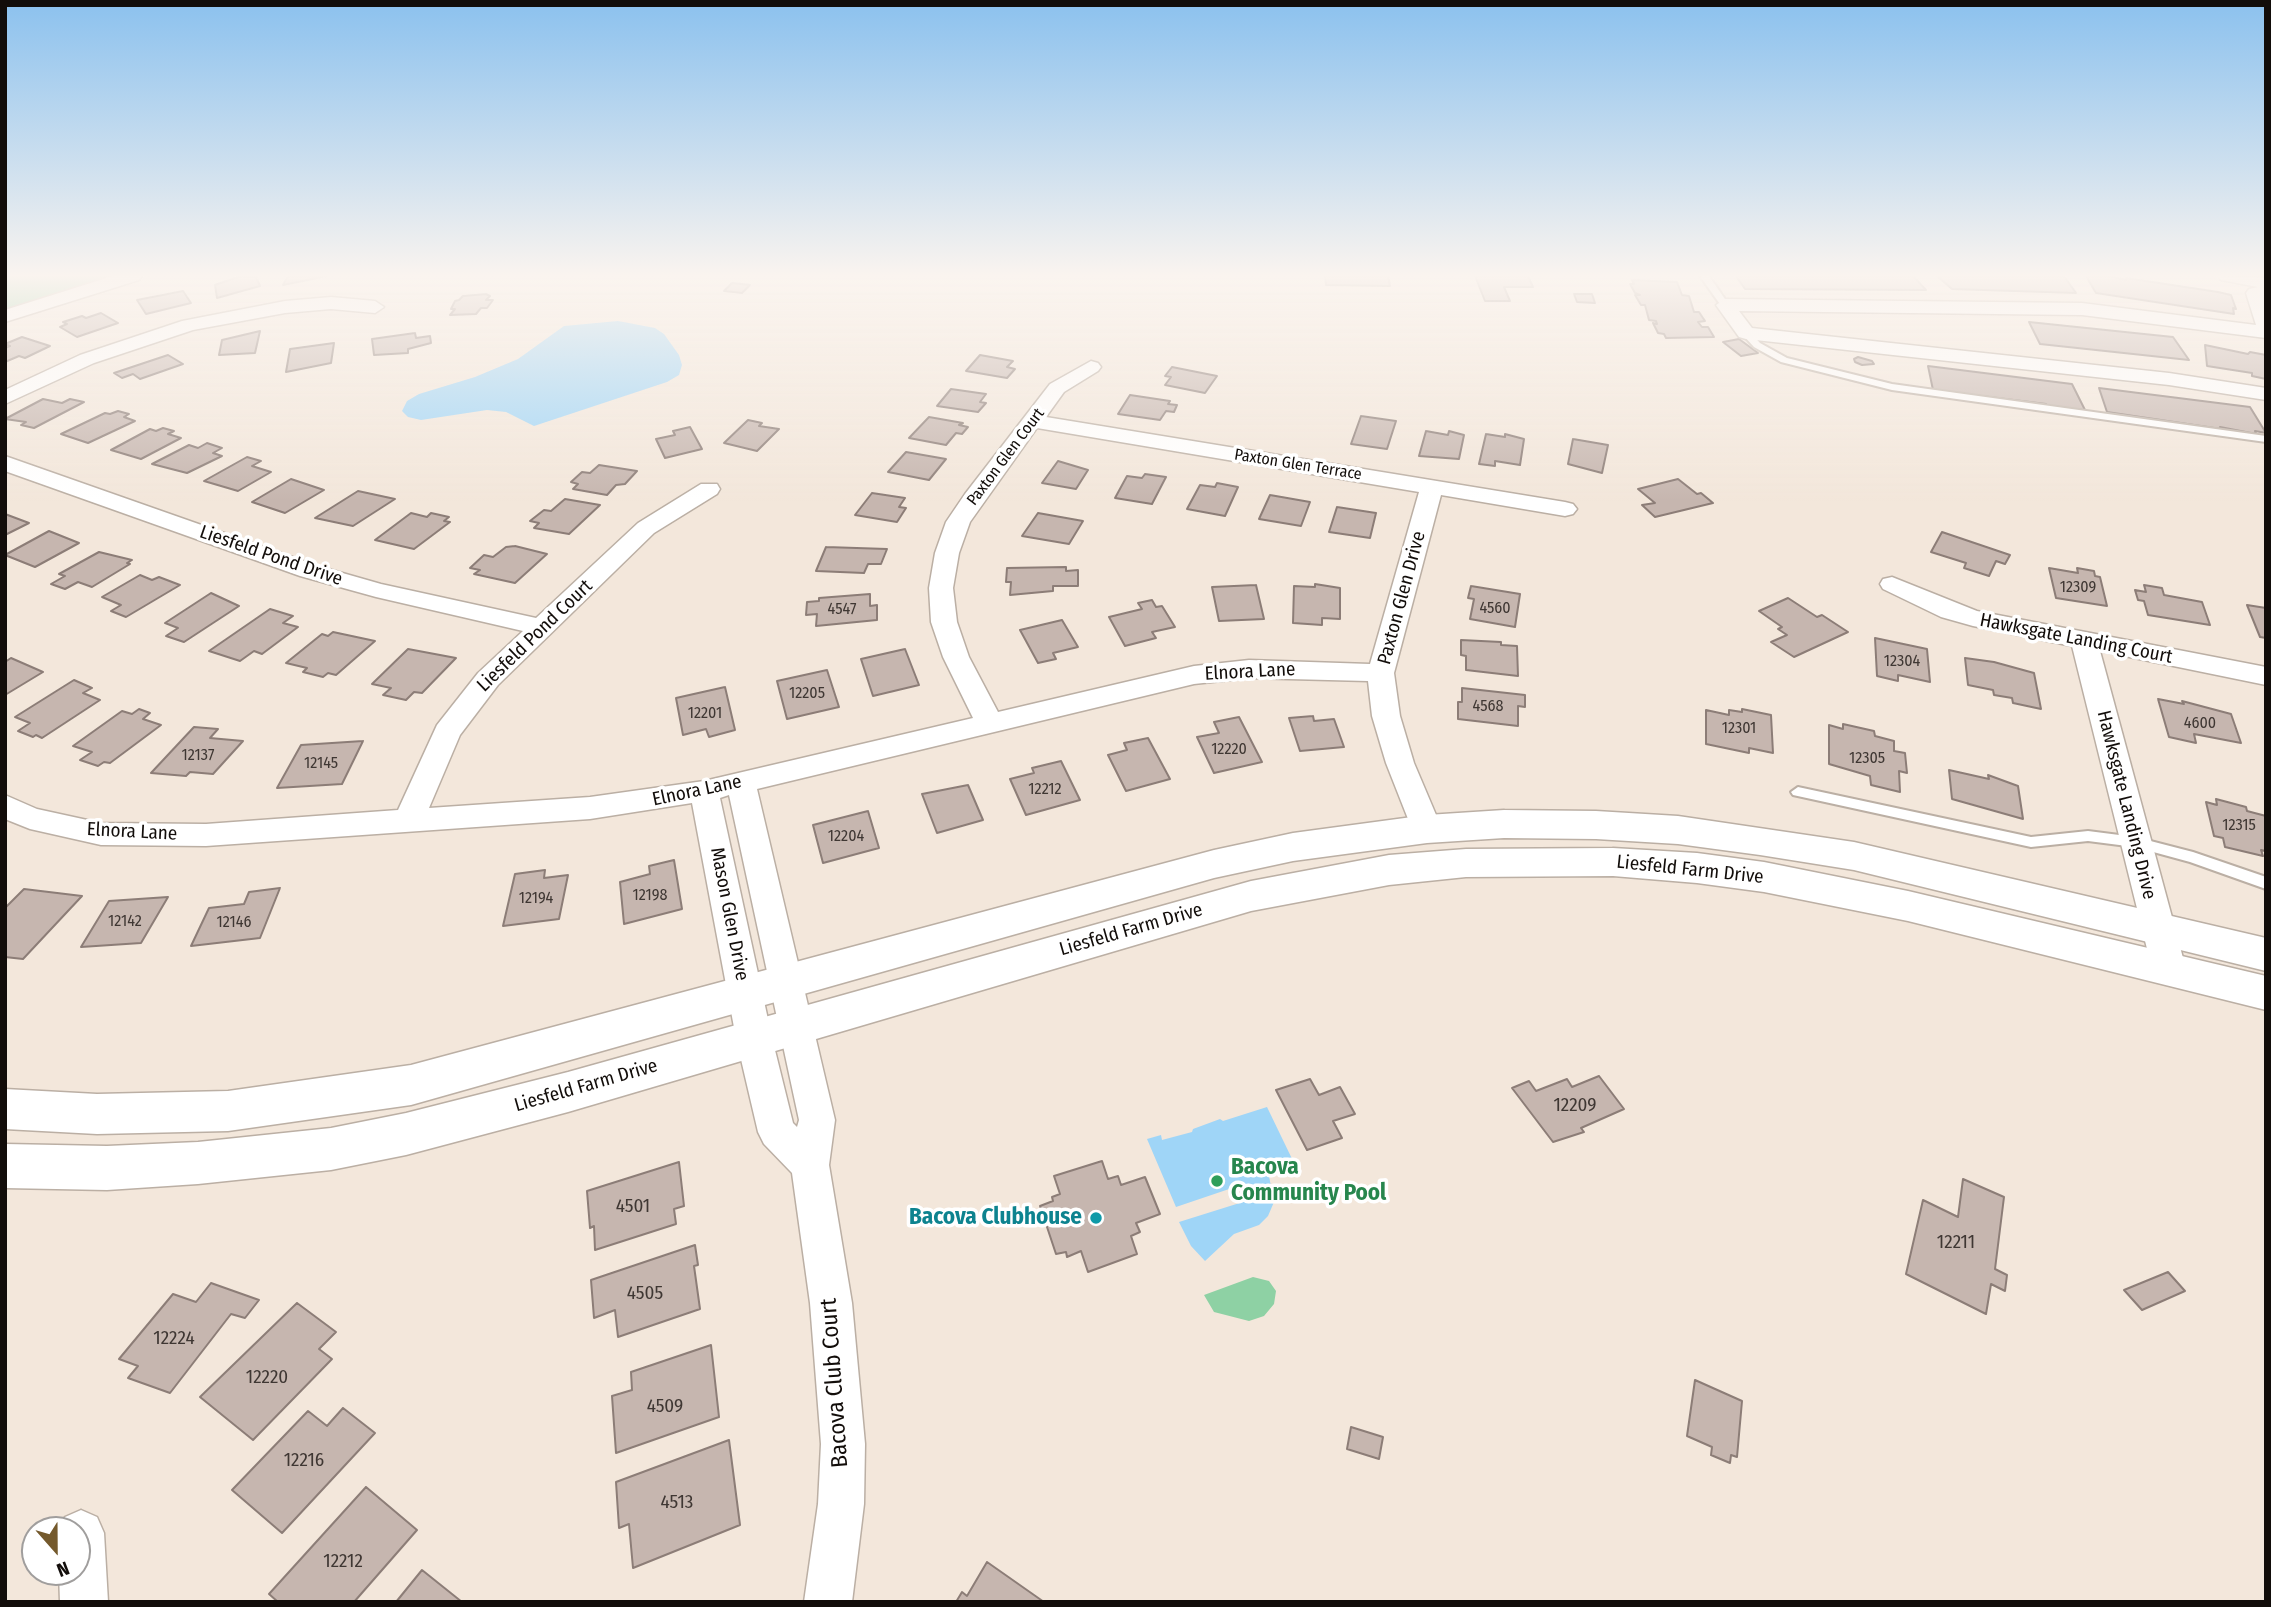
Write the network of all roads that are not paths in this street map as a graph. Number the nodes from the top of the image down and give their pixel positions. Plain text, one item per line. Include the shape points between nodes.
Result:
1 (109, 351) edge
2 (1768, 351) edge
3 (1911, 351) edge
4 (1091, 368) dead end
5 (2266, 394) edge
6 (5, 398) edge
7 (1032, 421) junction
8 (2266, 439) edge
9 (5, 463) edge
10 (1432, 487) junction
11 (709, 489) dead end
12 (1565, 509) dead end
13 (1892, 584) dead end
14 (543, 628) junction
15 (2084, 641) junction
16 (1381, 673) junction
17 (2266, 676) edge
18 (989, 722) junction
19 (741, 782) junction
20 (705, 791) junction
21 (1798, 792) dead end
22 (5, 806) edge
23 (408, 822) junction
24 (1427, 829) junction
25 (2135, 842) junction
26 (2266, 883) edge
27 (2158, 929) junction
28 (2266, 955) edge
29 (2169, 969) junction
30 (786, 983) junction
31 (2266, 993) edge
32 (746, 995) junction
33 (795, 1026) junction
34 (754, 1038) junction
35 (5, 1109) edge
36 (810, 1165) junction
37 (5, 1166) edge
38 (828, 1602) edge

1 - 6 street
2 - 8 lane via 1784,360 1892,387
3 - 5 street
4 - 7 street, Paxton Glen Court via 1057,388
7 - 10 street, Paxton Glen Terrace
7 - 18 street, Paxton Glen Court via 958,522 941,588 944,622 956,657
9 - 14 street, Liesfeld Pond Drive via 309,570
10 - 12 street, Paxton Glen Terrace
10 - 16 street, Paxton Glen Drive
11 - 14 street, Liesfeld Pond Court via 646,527
13 - 15 street, Hawksgate Landing Court via 1973,618
14 - 23 street, Liesfeld Pond Court via 488,679 447,732
15 - 17 street, Hawksgate Landing Court
15 - 25 street, Hawksgate Landing Drive
16 - 18 street, Elnora Lane via 1249,668 1194,675
16 - 24 street, Paxton Glen Drive via 1386,716
18 - 19 street, Elnora Lane
19 - 20 street, Elnora Lane
19 - 30 street, Mason Glen Drive
20 - 23 street, Elnora Lane via 590,807
20 - 32 street, Mason Glen Drive
21 - 25 lane via 2031,842 2088,836
22 - 23 street, Elnora Lane via 30,818 101,834 206,835
24 - 27 street, Liesfeld Farm Drive via 1596,825 1760,841 1854,856
24 - 30 street, Liesfeld Farm Drive via 1305,845 1214,864
25 - 26 lane
25 - 27 street, Hawksgate Landing Drive
27 - 28 street, Liesfeld Farm Drive
27 - 29 street, Hawksgate Landing Drive
29 - 31 street, Liesfeld Farm Drive
29 - 33 street, Liesfeld Farm Drive via 1897,903 1764,877 1613,862 1466,863 1389,870 1251,896
30 - 32 street, Liesfeld Farm Drive
30 - 33 street, Mason Glen Drive
32 - 34 street, Mason Glen Drive
32 - 35 street, Liesfeld Farm Drive via 411,1085 350,1095 159,1115
33 - 34 street, Liesfeld Farm Drive
33 - 36 street, Bacova Club Court via 817,1120
34 - 36 street via 777,1132
34 - 37 street, Liesfeld Farm Drive via 568,1092 331,1149 198,1164
36 - 38 street, Bacova Club Court via 831,1303 843,1444 841,1504

